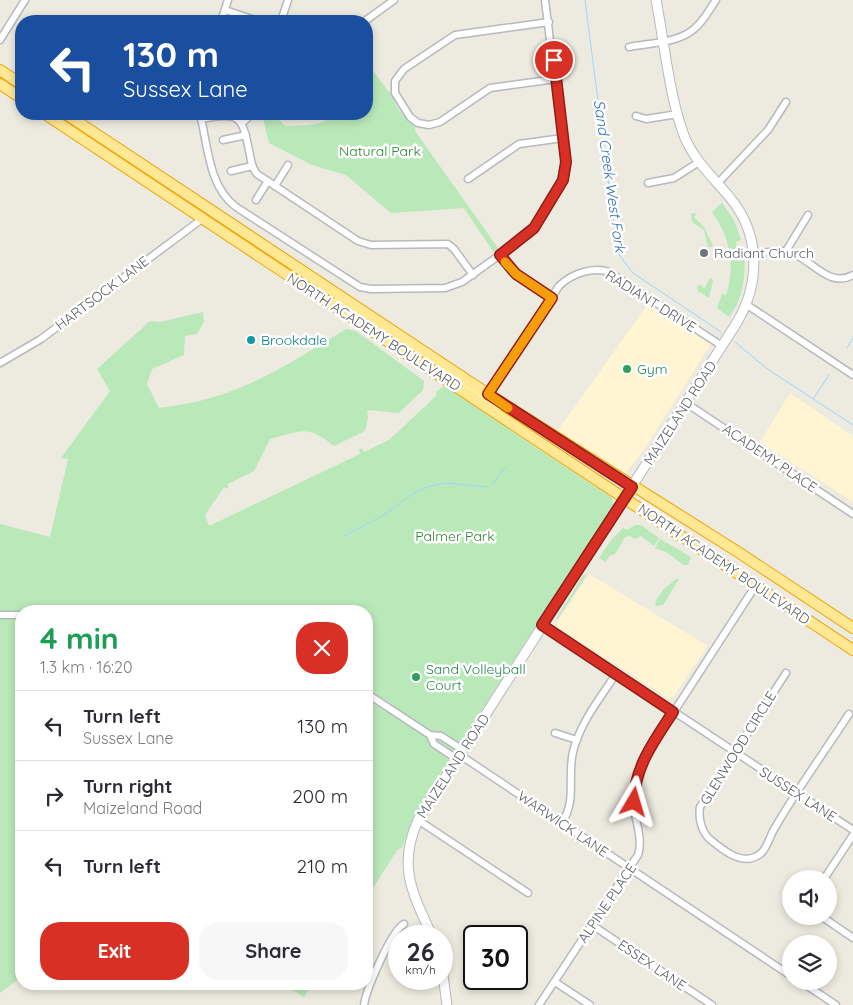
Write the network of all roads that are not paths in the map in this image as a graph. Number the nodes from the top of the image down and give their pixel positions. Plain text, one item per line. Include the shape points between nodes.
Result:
1 (25, 0) edge
2 (228, 0) edge
3 (288, 0) edge
4 (394, 0) edge
5 (545, 0) edge
6 (656, 0) edge
7 (716, 0) edge
8 (225, 10) junction
9 (16, 15) edge
10 (223, 15) edge
11 (240, 15) edge
12 (283, 15) edge
13 (373, 15) edge
14 (15, 16) edge
15 (549, 22) junction
16 (0, 40) edge
17 (664, 40) junction
18 (629, 47) dead end
19 (0, 70) edge
20 (556, 79) junction
21 (15, 80) edge
22 (0, 84) edge
23 (15, 94) edge
24 (786, 102) dead end
25 (678, 114) junction
26 (636, 116) dead end
27 (54, 120) edge
28 (75, 120) edge
29 (201, 120) edge
30 (239, 120) edge
31 (245, 120) edge
32 (242, 123) junction
33 (246, 135) junction
34 (563, 138) junction
35 (223, 140) dead end
36 (699, 162) junction
37 (288, 165) dead end
38 (252, 166) junction
39 (231, 171) dead end
40 (468, 179) dead end
41 (268, 181) junction
42 (648, 183) dead end
43 (717, 184) junction
44 (275, 186) junction
45 (256, 200) dead end
46 (209, 209) junction
47 (808, 215) dead end
48 (202, 219) junction
49 (786, 251) junction
50 (754, 254) junction
51 (500, 255) junction
52 (473, 275) junction
53 (853, 275) edge
54 (552, 298) junction
55 (332, 304) junction
56 (747, 305) junction
57 (392, 331) junction
58 (722, 346) junction
59 (0, 363) edge
60 (853, 374) edge
61 (442, 376) junction
62 (488, 394) junction
63 (686, 403) junction
64 (503, 404) junction
65 (632, 487) junction
66 (625, 498) junction
67 (853, 514) edge
68 (756, 585) junction
69 (800, 614) junction
70 (0, 615) edge
71 (15, 615) edge
72 (542, 625) junction
73 (853, 628) edge
74 (853, 642) edge
75 (853, 650) edge
76 (786, 673) dead end
77 (616, 674) junction
78 (373, 698) edge
79 (673, 712) junction
80 (849, 714) dead end
81 (555, 733) dead end
82 (430, 735) junction
83 (576, 740) junction
84 (735, 752) junction
85 (460, 755) junction
86 (797, 793) junction
87 (418, 820) junction
88 (562, 823) junction
89 (853, 830) edge
90 (853, 835) edge
91 (630, 868) junction
92 (830, 870) edge
93 (528, 893) dead end
94 (404, 924) dead end
95 (427, 925) edge
96 (592, 925) junction
97 (834, 925) edge
98 (853, 938) edge
99 (782, 970) edge
100 (373, 981) edge
101 (555, 982) junction
102 (369, 990) edge
103 (445, 990) edge
104 (814, 990) edge
105 (364, 1005) edge
106 (447, 1005) edge
107 (539, 1005) edge
108 (590, 1005) edge
109 (712, 1005) edge
110 (836, 1005) edge

1 - 9 street
2 - 8 street
3 - 12 street
4 - 13 street
5 - 15 street
6 - 17 main road, MAIZELAND ROAD
7 - 17 street via 695,28 681,37
8 - 10 street
8 - 11 street
14 - 16 street
15 - 20 street
15 - 20 street via 468,31 450,37 404,69 397,77 395,92 414,121 429,125 440,122 490,88
17 - 18 street
17 - 25 main road, MAIZELAND ROAD
19 - 21 highway
20 - 34 street
22 - 23 highway
24 - 43 street via 768,130
25 - 26 street via 646,119
25 - 36 main road, MAIZELAND ROAD via 686,139
27 - 48 highway, NORTH ACADEMY BOULEVARD
28 - 46 highway, NORTH ACADEMY BOULEVARD
29 - 52 street via 214,178 222,195 350,283 371,289 438,289 456,285
30 - 32 street
31 - 32 street
32 - 33 street
33 - 35 street
33 - 38 street
34 - 40 street via 519,144
34 - 51 street via 565,168 558,192 534,228
36 - 42 street via 674,178
36 - 43 main road, MAIZELAND ROAD
37 - 44 street
38 - 39 street
38 - 41 street
41 - 44 street
41 - 45 street
43 - 50 main road, MAIZELAND ROAD via 742,216
44 - 52 street via 366,245 448,244
46 - 48 main road
46 - 57 highway, NORTH ACADEMY BOULEVARD
47 - 49 street
48 - 55 highway, NORTH ACADEMY BOULEVARD
48 - 59 street, HARTSOCK LANE via 46,336
49 - 50 street
49 - 53 street via 830,277 843,279
50 - 56 main road, MAIZELAND ROAD via 754,276
51 - 52 street
51 - 54 street via 516,274
54 - 58 street, RADIANT DRIVE via 567,280 590,270 605,270
54 - 62 street, RADIANT DRIVE
55 - 57 main road via 340,302 382,330
55 - 61 highway, NORTH ACADEMY BOULEVARD
56 - 58 main road, MAIZELAND ROAD
56 - 60 street
57 - 62 highway, NORTH ACADEMY BOULEVARD
58 - 63 main road, MAIZELAND ROAD
61 - 64 main road via 451,376 496,405
61 - 66 highway, NORTH ACADEMY BOULEVARD
62 - 64 highway, NORTH ACADEMY BOULEVARD
63 - 65 main road, MAIZELAND ROAD
63 - 67 street, ACADEMY PLACE
64 - 65 highway, NORTH ACADEMY BOULEVARD
65 - 66 main road, MAIZELAND ROAD
65 - 73 highway, NORTH ACADEMY BOULEVARD
66 - 68 highway, NORTH ACADEMY BOULEVARD
66 - 72 main road, MAIZELAND ROAD
68 - 69 highway, NORTH ACADEMY BOULEVARD
68 - 79 street, ALPINE PLACE
69 - 74 highway via 812,615
69 - 75 highway, NORTH ACADEMY BOULEVARD
70 - 71 street
72 - 77 street, SUSSEX LANE
72 - 85 main road, MAIZELAND ROAD
76 - 84 street, GLENWOOD CIRCLE
77 - 79 street, SUSSEX LANE
77 - 83 street
78 - 82 street
79 - 84 street, SUSSEX LANE
79 - 91 street, ALPINE PLACE via 644,758 636,779 634,802 640,847
80 - 86 street, GLENWOOD CIRCLE
81 - 83 street
82 - 85 street via 441,736
82 - 85 street via 434,744
83 - 88 street via 571,765 572,805
84 - 86 street, SUSSEX LANE
84 - 86 street, GLENWOOD CIRCLE via 699,811 705,835 723,849 743,859 760,855
85 - 87 main road, MAIZELAND ROAD
85 - 88 street, WARWICK LANE
86 - 89 street, SUSSEX LANE
87 - 93 street
87 - 95 main road, MAIZELAND ROAD via 410,842 408,871 413,897
88 - 91 street, WARWICK LANE
90 - 92 street
91 - 96 street, ALPINE PLACE
91 - 99 street, WARWICK LANE
94 - 100 street via 395,933
96 - 101 street, ALPINE PLACE
96 - 109 street, ESSEX LANE
97 - 98 street
101 - 107 street, ALPINE PLACE
101 - 108 street
102 - 105 street
103 - 106 main road
104 - 110 street

